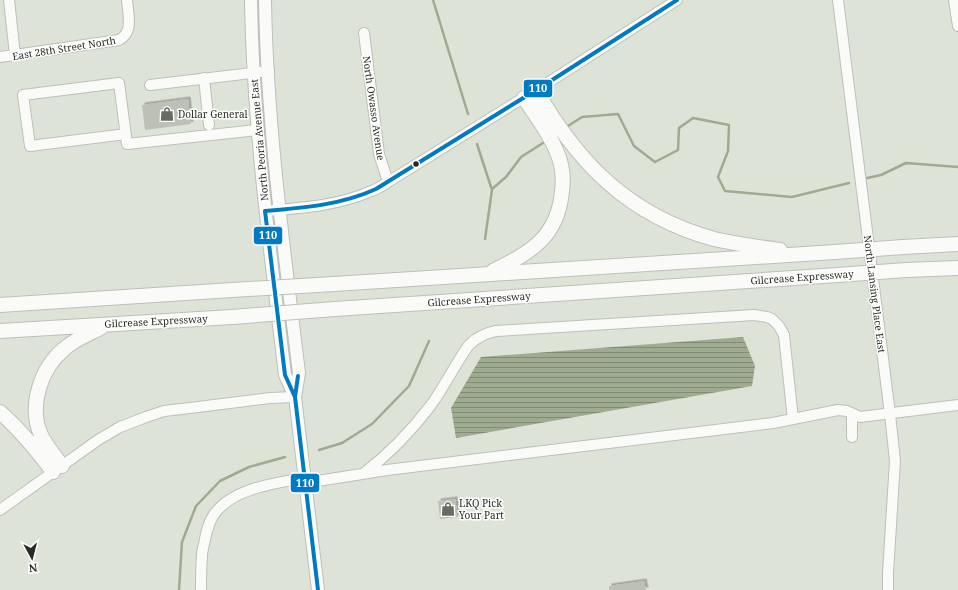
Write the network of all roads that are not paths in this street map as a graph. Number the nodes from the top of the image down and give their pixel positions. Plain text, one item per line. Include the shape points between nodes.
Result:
1 (9, 0) edge
2 (126, 0) edge
3 (251, 0) edge
4 (265, 0) edge
5 (677, 0) edge
6 (838, 0) edge
7 (954, 0) edge
8 (958, 26) edge
9 (364, 33) dead end
10 (15, 55) junction
11 (0, 57) edge
12 (269, 72) junction
13 (254, 73) junction
14 (204, 78) junction
15 (150, 84) dead end
16 (536, 90) junction
17 (524, 98) junction
18 (209, 125) dead end
19 (257, 130) junction
20 (126, 134) junction
21 (388, 182) junction
22 (279, 209) junction
23 (265, 211) junction
24 (958, 244) edge
25 (806, 254) junction
26 (958, 268) edge
27 (488, 274) junction
28 (0, 305) edge
29 (107, 324) junction
30 (0, 331) edge
31 (295, 397) junction
32 (958, 404) edge
33 (0, 412) edge
34 (852, 414) junction
35 (890, 414) junction
36 (793, 419) junction
37 (852, 437) dead end
38 (381, 459) junction
39 (58, 469) junction
40 (387, 470) junction
41 (362, 474) junction
42 (305, 481) junction
43 (0, 510) edge
44 (201, 590) edge
45 (318, 590) edge
46 (888, 590) edge

1 - 10 street
2 - 10 street, East 28th Street North via 129,28 126,35 119,40
3 - 13 main road, North Peoria Avenue East
4 - 12 main road, North Peoria Avenue East
5 - 16 street
6 - 35 street, North Lansing Place East
7 - 8 street
9 - 21 street, North Owasso Avenue via 379,154
10 - 11 street, East 28th Street North
12 - 13 street
12 - 22 main road, North Peoria Avenue East
13 - 14 street
13 - 19 main road, North Peoria Avenue East
14 - 15 street
14 - 18 street
16 - 17 street
16 - 25 highway via 575,148 615,190 634,204 659,219 714,239
17 - 21 street
17 - 27 highway via 546,131 561,163 561,203 558,216 544,239 521,257
19 - 20 street via 127,144
19 - 23 main road, North Peoria Avenue East
20 - 20 street via 119,83 23,95 30,146
21 - 22 street via 370,192 348,199 322,205
22 - 23 street
22 - 31 main road, North Peoria Avenue East via 299,374
23 - 31 main road, North Peoria Avenue East via 285,375
24 - 25 highway, bridge
25 - 27 highway
26 - 29 highway, Gilcrease Expressway, bridge
27 - 28 highway, bridge
29 - 30 highway, Gilcrease Expressway
29 - 39 highway via 64,349 50,365 41,382 37,402 39,426
31 - 39 street via 164,411 120,427
31 - 42 main road, North Peoria Avenue East
32 - 35 street
33 - 39 highway via 20,430 43,458
34 - 35 street via 860,417
34 - 36 street via 838,410
34 - 37 street
35 - 46 street, North Lansing Place East via 895,461
36 - 38 street via 784,335 776,322 767,316 496,331 475,338 432,404
36 - 40 street
38 - 40 street
38 - 41 street
39 - 43 street
40 - 41 street
41 - 42 street
42 - 44 street via 276,483 251,489 236,496 215,513 206,534 202,555
42 - 45 main road, North Peoria Avenue East

